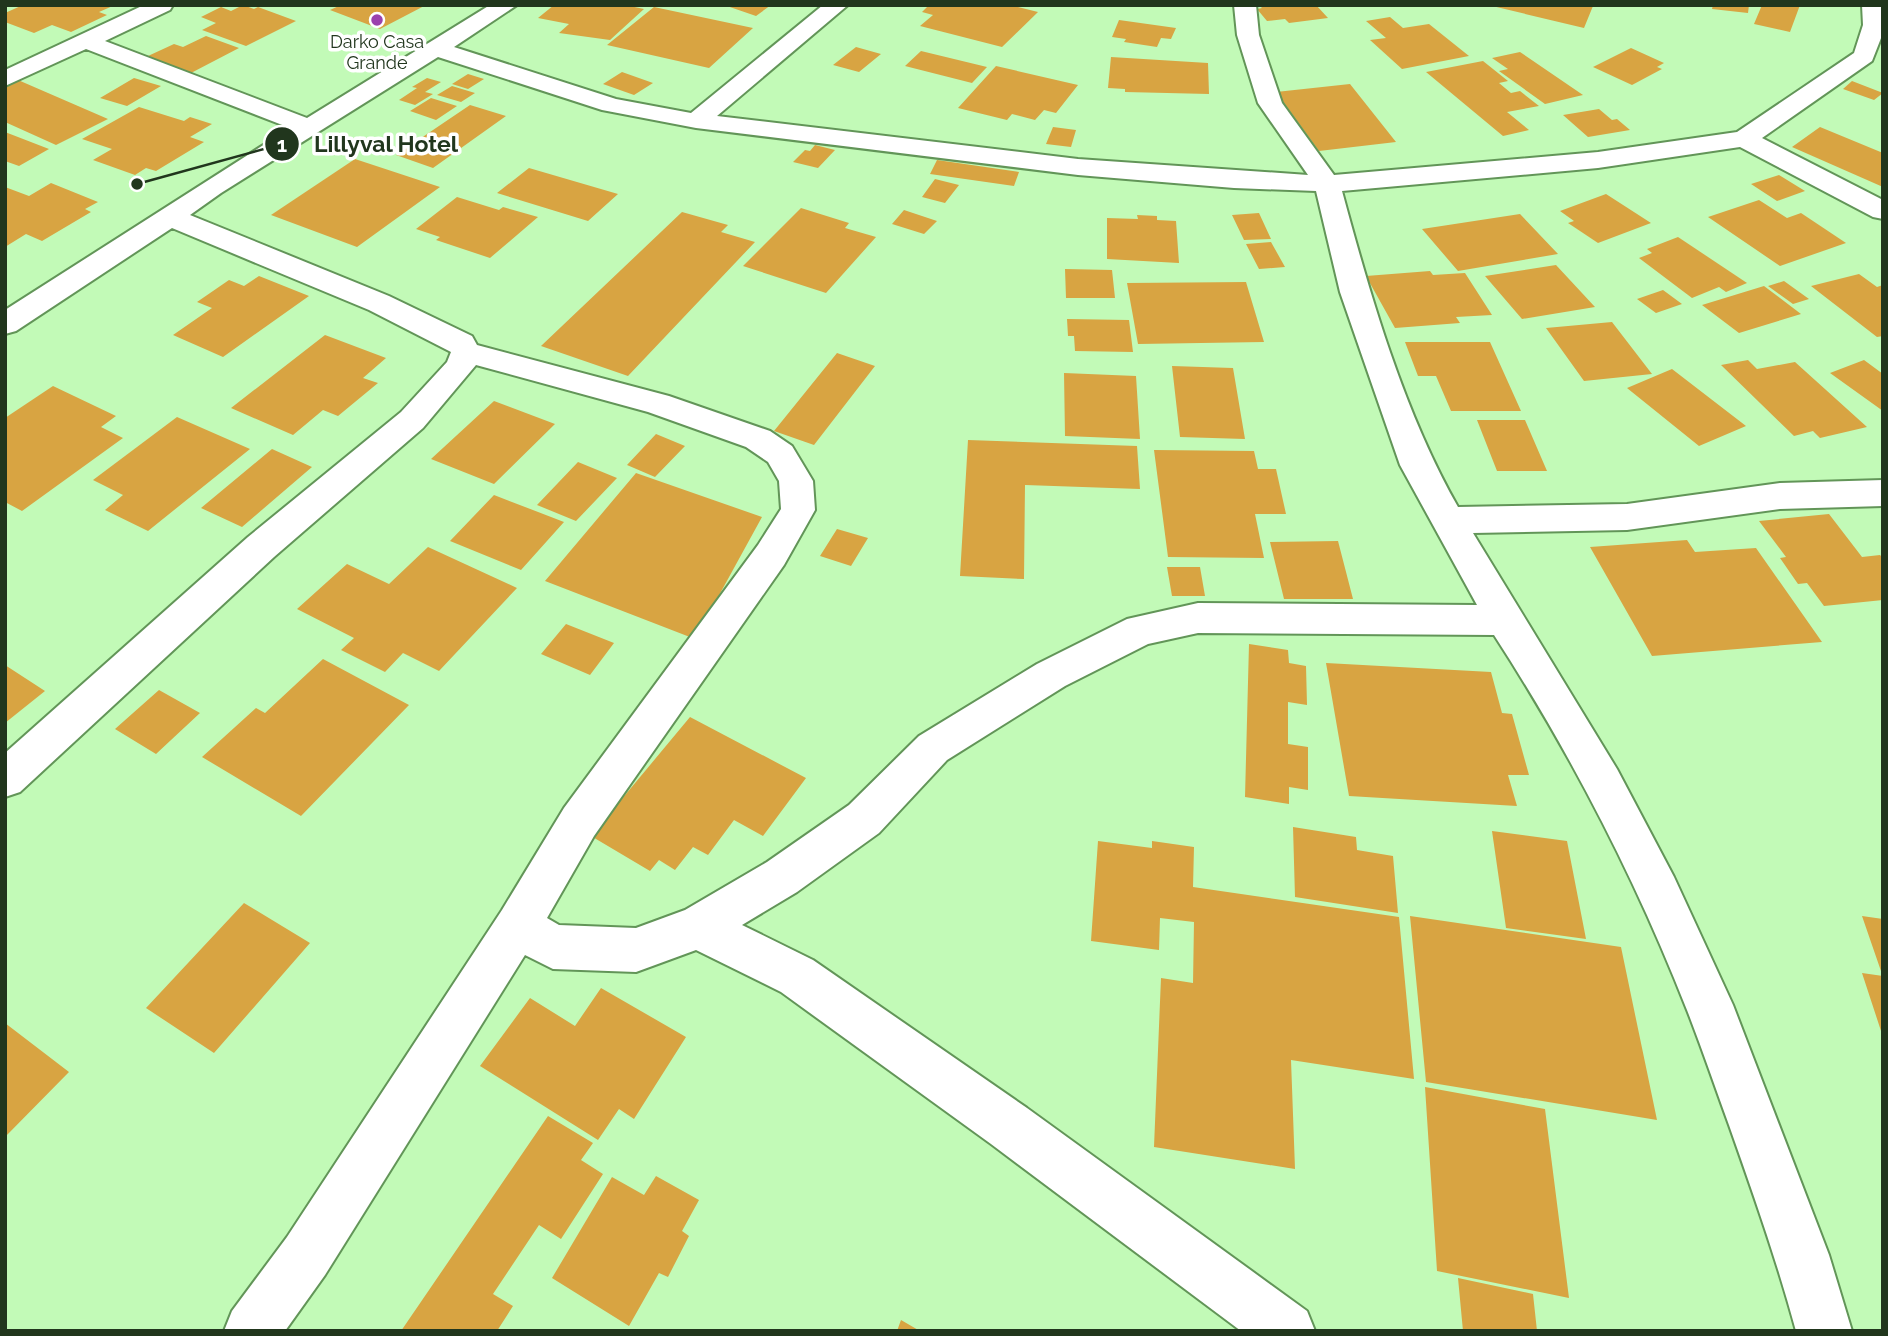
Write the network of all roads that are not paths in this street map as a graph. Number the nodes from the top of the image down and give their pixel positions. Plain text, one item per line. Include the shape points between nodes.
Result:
1 (162, 5) edge
2 (506, 5) edge
3 (837, 5) edge
4 (1244, 5) edge
5 (1873, 5) edge
6 (85, 41) junction
7 (432, 48) junction
8 (1873, 58) edge
9 (5, 79) edge
10 (696, 121) junction
11 (309, 127) junction
12 (1745, 139) junction
13 (1327, 184) junction
14 (1883, 211) edge
15 (170, 217) junction
16 (5, 324) edge
17 (466, 352) junction
18 (1883, 493) edge
19 (1446, 520) junction
20 (1504, 620) junction
21 (5, 779) edge
22 (518, 925) junction
23 (698, 927) junction
24 (252, 1331) edge
25 (1287, 1331) edge
26 (1824, 1331) edge

1 - 6 street
2 - 7 street
3 - 10 street
4 - 13 street via 1248,35 1270,103
5 - 8 street
6 - 9 street
6 - 11 street
7 - 10 street via 611,105
7 - 11 street
8 - 12 street
10 - 13 street via 1079,167
11 - 15 street
12 - 13 street via 1598,160
12 - 14 street
13 - 19 street via 1355,292 1417,465
15 - 16 street
15 - 17 street via 379,303 461,343
17 - 21 street via 460,366 412,420 261,547
17 - 22 street via 658,404 758,439 780,454 796,481 798,510 771,555 579,822
18 - 19 street via 1780,496 1627,517
19 - 20 street
20 - 23 street via 1198,618 1140,630 1051,675 933,748 864,819 782,877
20 - 26 street via 1602,782 1704,992 1802,1255
22 - 23 street via 554,947 636,950
22 - 24 street via 306,1256
23 - 25 street via 797,976

